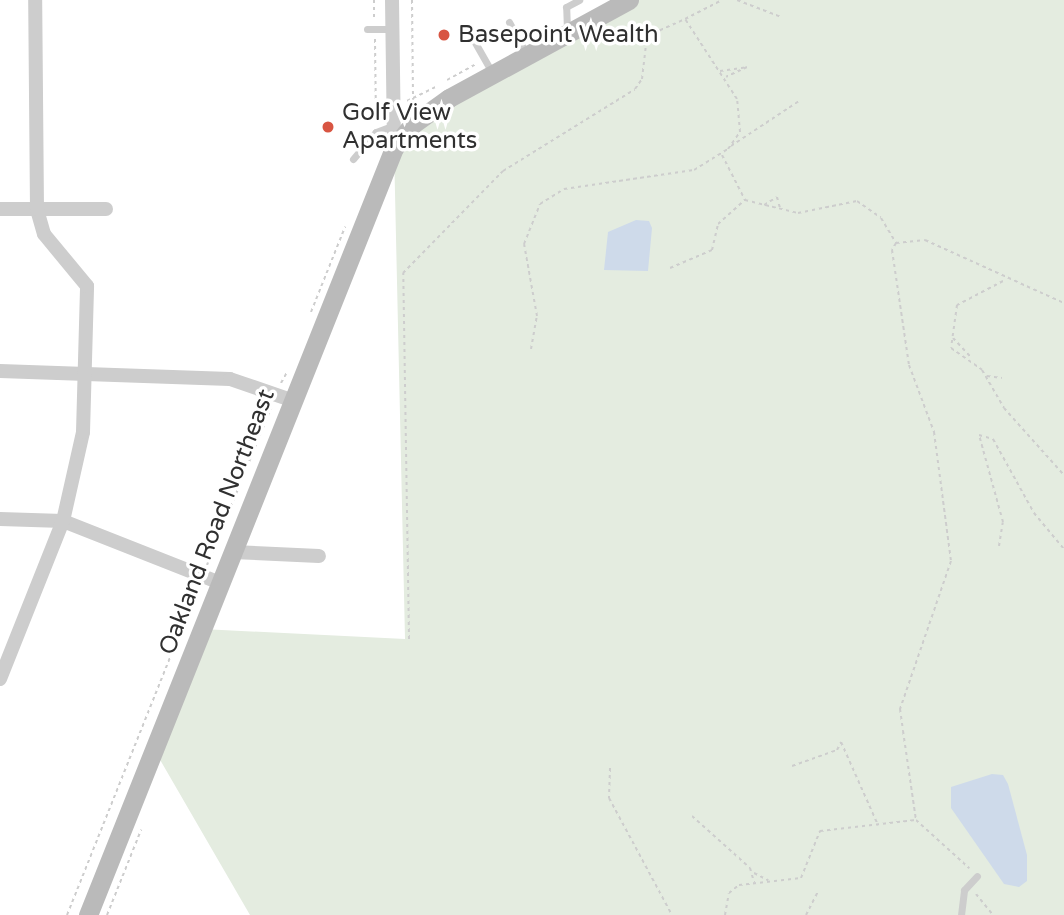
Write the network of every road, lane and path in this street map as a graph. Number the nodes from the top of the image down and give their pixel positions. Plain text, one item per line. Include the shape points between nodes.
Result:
1 (35, 0) edge
2 (373, 0) edge
3 (392, 0) edge
4 (412, 0) edge
5 (629, 0) edge
6 (722, 0) edge
7 (737, 0) edge
8 (575, 1) edge
9 (781, 17) dead end
10 (685, 19) junction
11 (509, 22) dead end
12 (370, 29) junction
13 (393, 29) junction
14 (469, 32) dead end
15 (568, 33) junction
16 (528, 55) junction
17 (719, 71) junction
18 (493, 74) junction
19 (725, 78) dead end
20 (414, 100) dead end
21 (799, 100) dead end
22 (394, 125) junction
23 (378, 132) junction
24 (394, 148) junction
25 (728, 149) junction
26 (722, 154) junction
27 (353, 159) dead end
28 (746, 200) junction
29 (764, 205) junction
30 (0, 209) edge
31 (37, 209) junction
32 (106, 209) dead end
33 (780, 209) dead end
34 (350, 218) dead end
35 (896, 243) junction
36 (670, 268) dead end
37 (1005, 280) junction
38 (1064, 303) edge
39 (310, 314) dead end
40 (952, 338) junction
41 (531, 349) dead end
42 (972, 359) junction
43 (293, 360) dead end
44 (0, 370) edge
45 (86, 374) junction
46 (985, 375) junction
47 (1002, 378) dead end
48 (281, 395) junction
49 (1064, 475) edge
50 (0, 519) edge
51 (62, 521) junction
52 (999, 546) dead end
53 (1064, 549) edge
54 (233, 552) junction
55 (319, 556) dead end
56 (206, 569) dead end
57 (210, 583) junction
58 (409, 639) dead end
59 (0, 679) edge
60 (792, 766) dead end
61 (610, 768) dead end
62 (692, 816) dead end
63 (916, 820) junction
64 (878, 825) junction
65 (141, 830) dead end
66 (754, 873) junction
67 (977, 876) joint
68 (754, 882) junction
69 (771, 882) junction
70 (967, 886) junction
71 (817, 893) dead end
72 (67, 915) edge
73 (88, 915) edge
74 (107, 915) edge
75 (672, 915) edge
76 (725, 915) edge
77 (806, 915) edge
78 (961, 915) edge
79 (993, 915) edge

1 - 31 street
2 - 12 path
3 - 13 street
4 - 20 path
5 - 15 main road, Oakland Road Northeast
6 - 10 path
7 - 9 path
8 - 15 lane via 566,7
10 - 17 path
10 - 58 path via 647,36 642,79 635,89 503,171 403,273
11 - 16 lane
12 - 13 lane
12 - 23 path
13 - 22 street
14 - 18 lane
15 - 16 main road, Oakland Road Northeast
16 - 18 main road, Oakland Road Northeast
17 - 19 path via 747,67
17 - 25 path via 743,117
18 - 24 main road, Oakland Road Northeast via 413,124
21 - 25 path
22 - 23 lane
22 - 24 street
23 - 27 lane
24 - 48 main road, Oakland Road Northeast
25 - 26 path
26 - 28 path
26 - 41 path via 694,170 564,188 540,204 524,251 536,305
28 - 29 path
28 - 36 path via 718,224 712,250
29 - 33 path via 777,197
29 - 35 path via 807,213 857,201 881,218
30 - 31 street
31 - 32 street
31 - 45 street via 44,234 87,286
34 - 39 path
35 - 37 path via 925,240
35 - 63 path via 892,250 909,365 934,432 951,561 900,709
37 - 38 path
37 - 40 path via 957,305
40 - 42 path
40 - 42 path via 954,351
42 - 46 path
43 - 48 path
44 - 45 street
45 - 48 street via 230,379
45 - 51 street via 83,432
46 - 47 path
46 - 49 path via 1004,408
48 - 54 main road, Oakland Road Northeast
48 - 56 path
50 - 51 street
51 - 57 street
51 - 59 street
52 - 53 path via 1003,522 979,435 993,439 1034,513
54 - 55 street
54 - 57 main road, Oakland Road Northeast
57 - 72 path
57 - 73 main road, Oakland Road Northeast
60 - 64 path via 837,750 841,742
61 - 75 path via 609,798
62 - 66 path
63 - 64 path
63 - 67 path
64 - 69 path via 820,831 801,878
65 - 74 path
66 - 68 path
66 - 69 path
67 - 70 lane
68 - 69 path
68 - 76 path via 729,893
70 - 78 lane
70 - 79 path
71 - 77 path

